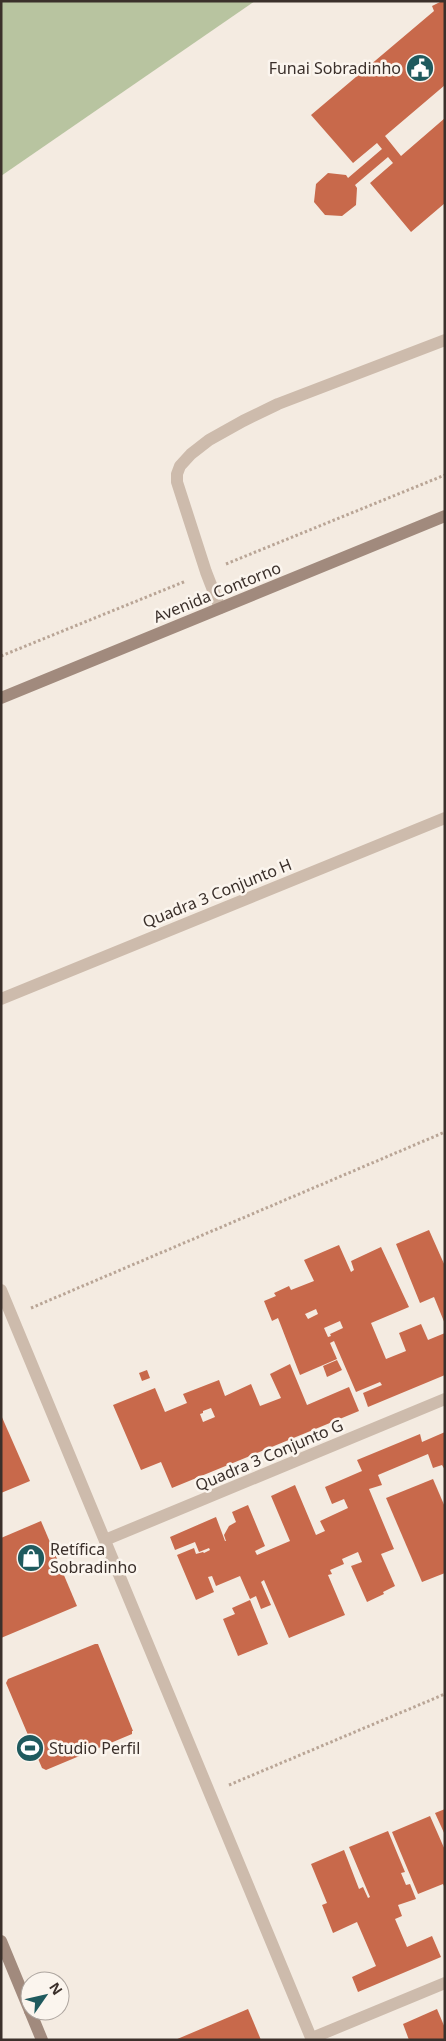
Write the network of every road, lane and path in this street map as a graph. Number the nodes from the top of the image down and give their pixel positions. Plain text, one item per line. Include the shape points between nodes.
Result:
1 (445, 340) edge
2 (445, 516) edge
3 (220, 608) junction
4 (1, 698) edge
5 (445, 818) edge
6 (1, 999) edge
7 (445, 1132) edge
8 (2, 1292) edge
9 (12, 1317) junction
10 (445, 1399) edge
11 (105, 1540) junction
12 (445, 1694) edge
13 (210, 1792) junction
14 (1, 1941) edge
15 (445, 1983) edge
16 (20, 1987) edge
17 (34, 2021) edge
18 (312, 2039) edge
19 (42, 2040) edge

1 - 3 street via 278,404 209,440 190,454 180,466 177,482
2 - 3 main road, Avenida Contorno
3 - 4 main road, Avenida Contorno
5 - 6 street, Quadra 3 Conjunto H
7 - 9 path
8 - 9 street
9 - 11 street
10 - 11 street, Quadra 3 Conjunto G
11 - 13 street
12 - 13 path
13 - 18 street
14 - 16 main road
15 - 18 street
17 - 19 main road

